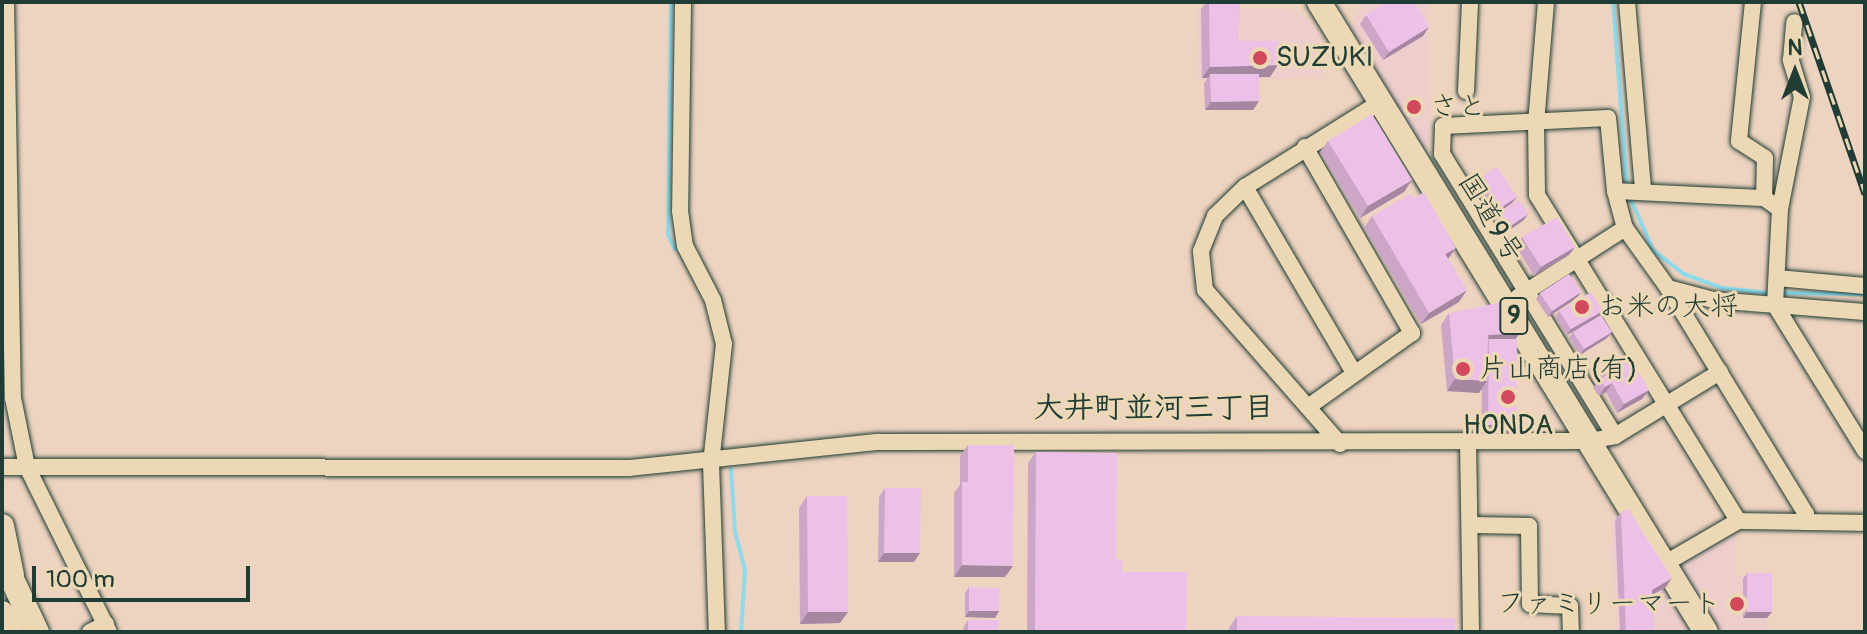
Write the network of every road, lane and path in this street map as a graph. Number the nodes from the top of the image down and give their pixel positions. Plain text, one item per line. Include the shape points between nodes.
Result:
1 (6, 2) edge
2 (683, 2) edge
3 (1319, 2) edge
4 (1470, 2) edge
5 (1546, 2) edge
6 (1627, 2) edge
7 (1753, 2) edge
8 (1794, 22) dead end
9 (1466, 91) dead end
10 (1382, 101) junction
11 (1536, 123) junction
12 (1305, 147) junction
13 (1245, 187) junction
14 (1643, 190) junction
15 (1615, 191) junction
16 (1764, 198) junction
17 (1780, 209) junction
18 (6, 222) edge
19 (1625, 228) junction
20 (1577, 259) junction
21 (1777, 278) junction
22 (1865, 286) edge
23 (1668, 288) junction
24 (1516, 298) junction
25 (1775, 305) junction
26 (1865, 312) edge
27 (1720, 372) junction
28 (1354, 373) junction
29 (1664, 406) junction
30 (1308, 407) junction
31 (1615, 436) junction
32 (1468, 441) junction
33 (1590, 441) junction
34 (1340, 444) junction
35 (1865, 451) edge
36 (711, 463) junction
37 (2, 467) edge
38 (27, 467) junction
39 (1738, 521) junction
40 (1806, 522) junction
41 (1865, 523) edge
42 (1473, 525) junction
43 (2, 526) edge
44 (1664, 564) junction
45 (7, 569) edge
46 (2, 613) edge
47 (108, 628) edge
48 (11, 632) edge
49 (37, 632) edge
50 (90, 632) edge
51 (717, 632) edge
52 (1471, 632) edge
53 (1571, 632) edge
54 (1706, 632) edge

1 - 18 street
2 - 36 street via 680,211 685,246 713,300 724,344
3 - 10 highway, 国道9号 / 9
4 - 9 street
5 - 11 street
6 - 14 street
7 - 16 street via 1739,141 1765,158
8 - 17 street via 1791,60 1802,97
10 - 12 street
10 - 24 highway, 国道9号 / 9
11 - 15 street via 1608,118
11 - 20 street via 1537,195
11 - 24 street via 1443,126 1442,154
12 - 13 street
12 - 28 street via 1412,333
13 - 28 street
13 - 30 street via 1215,216 1201,251 1205,290
14 - 15 street
14 - 16 street
15 - 19 street
16 - 17 street
17 - 21 street
18 - 38 street via 13,398
19 - 20 street
19 - 23 street
20 - 24 street
20 - 29 street
21 - 22 street
21 - 25 street
23 - 25 street via 1713,300
23 - 27 street
24 - 31 street
24 - 33 highway, 国道9号 / 9
25 - 26 street
25 - 35 street
27 - 29 street
27 - 40 street
28 - 30 street
29 - 31 street
29 - 39 street
30 - 34 street
31 - 33 street
32 - 33 street
32 - 34 street
32 - 42 street
33 - 44 highway, 国道9号 / 9
34 - 36 street via 878,442
36 - 38 street via 629,468
36 - 51 street
37 - 38 street
38 - 47 street
39 - 40 street
39 - 44 street
40 - 41 street
42 - 52 street
42 - 53 street via 1529,526 1530,604 1570,606
43 - 45 highway
44 - 54 highway, 国道9号 / 9
45 - 49 highway
46 - 48 highway
47 - 50 street

